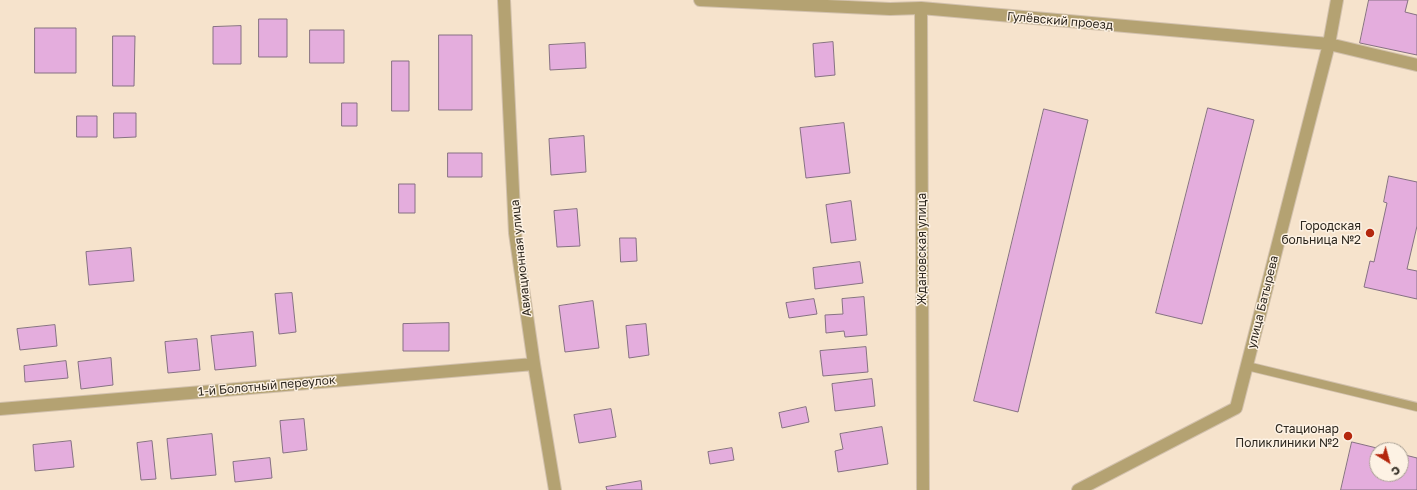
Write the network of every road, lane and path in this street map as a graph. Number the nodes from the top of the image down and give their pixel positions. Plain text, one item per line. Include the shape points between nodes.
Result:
1 (504, 0) edge
2 (700, 0) edge
3 (1337, 0) edge
4 (891, 4) edge
5 (921, 8) junction
6 (1329, 44) junction
7 (1417, 65) edge
8 (534, 364) junction
9 (1247, 366) junction
10 (1417, 407) edge
11 (0, 409) edge
12 (555, 490) edge
13 (923, 490) edge
14 (1078, 490) edge

1 - 8 street, Авиационная улица via 515,233
2 - 4 street, Гулёвский проезд
3 - 6 street, улица Батырева
4 - 5 street, Гулёвский проезд
5 - 6 street, Гулёвский проезд
5 - 13 street, Ждановская улица
6 - 7 street, Гулёвский проезд
6 - 9 street, улица Батырева
8 - 11 street, 1-й Болотный переулок
8 - 12 street, Авиационная улица
9 - 10 lane
9 - 14 street, улица Батырева via 1236,408

